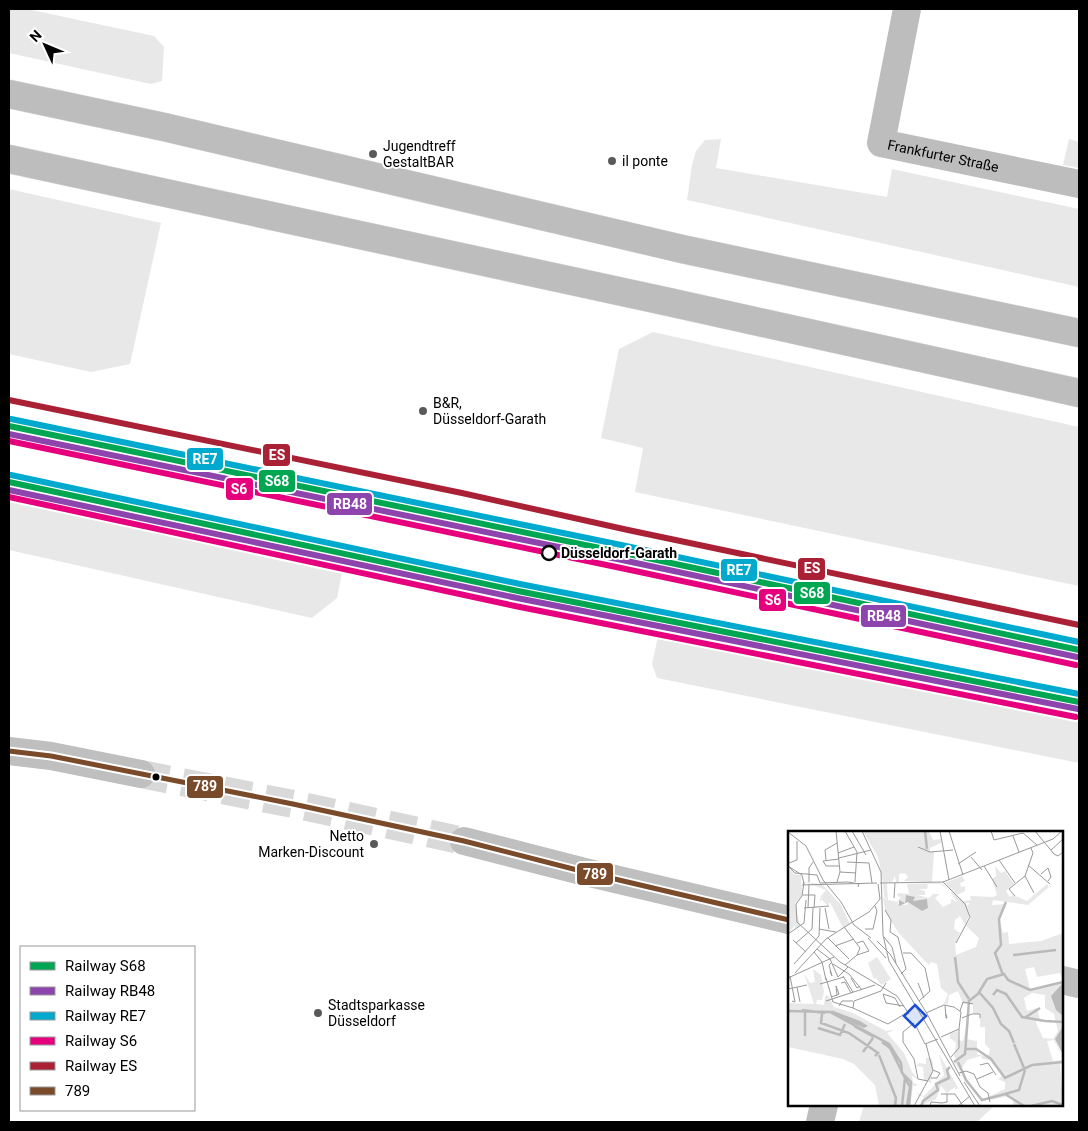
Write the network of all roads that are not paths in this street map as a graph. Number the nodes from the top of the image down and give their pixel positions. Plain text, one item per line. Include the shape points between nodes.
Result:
1 (907, 9) edge
2 (9, 94) edge
3 (9, 159) edge
4 (1079, 184) edge
5 (1079, 333) edge
6 (1079, 393) edge
7 (9, 751) edge
8 (141, 774) tunnel mouth
9 (464, 842) tunnel mouth
10 (788, 920) edge
11 (1063, 980) edge
12 (1079, 984) edge
13 (824, 1106) edge
14 (820, 1122) edge

1 - 4 main road, Frankfurter Straße via 882,142
2 - 5 main road via 164,127 682,249
3 - 6 main road
7 - 8 main road
9 - 10 main road
11 - 12 main road
13 - 14 main road

